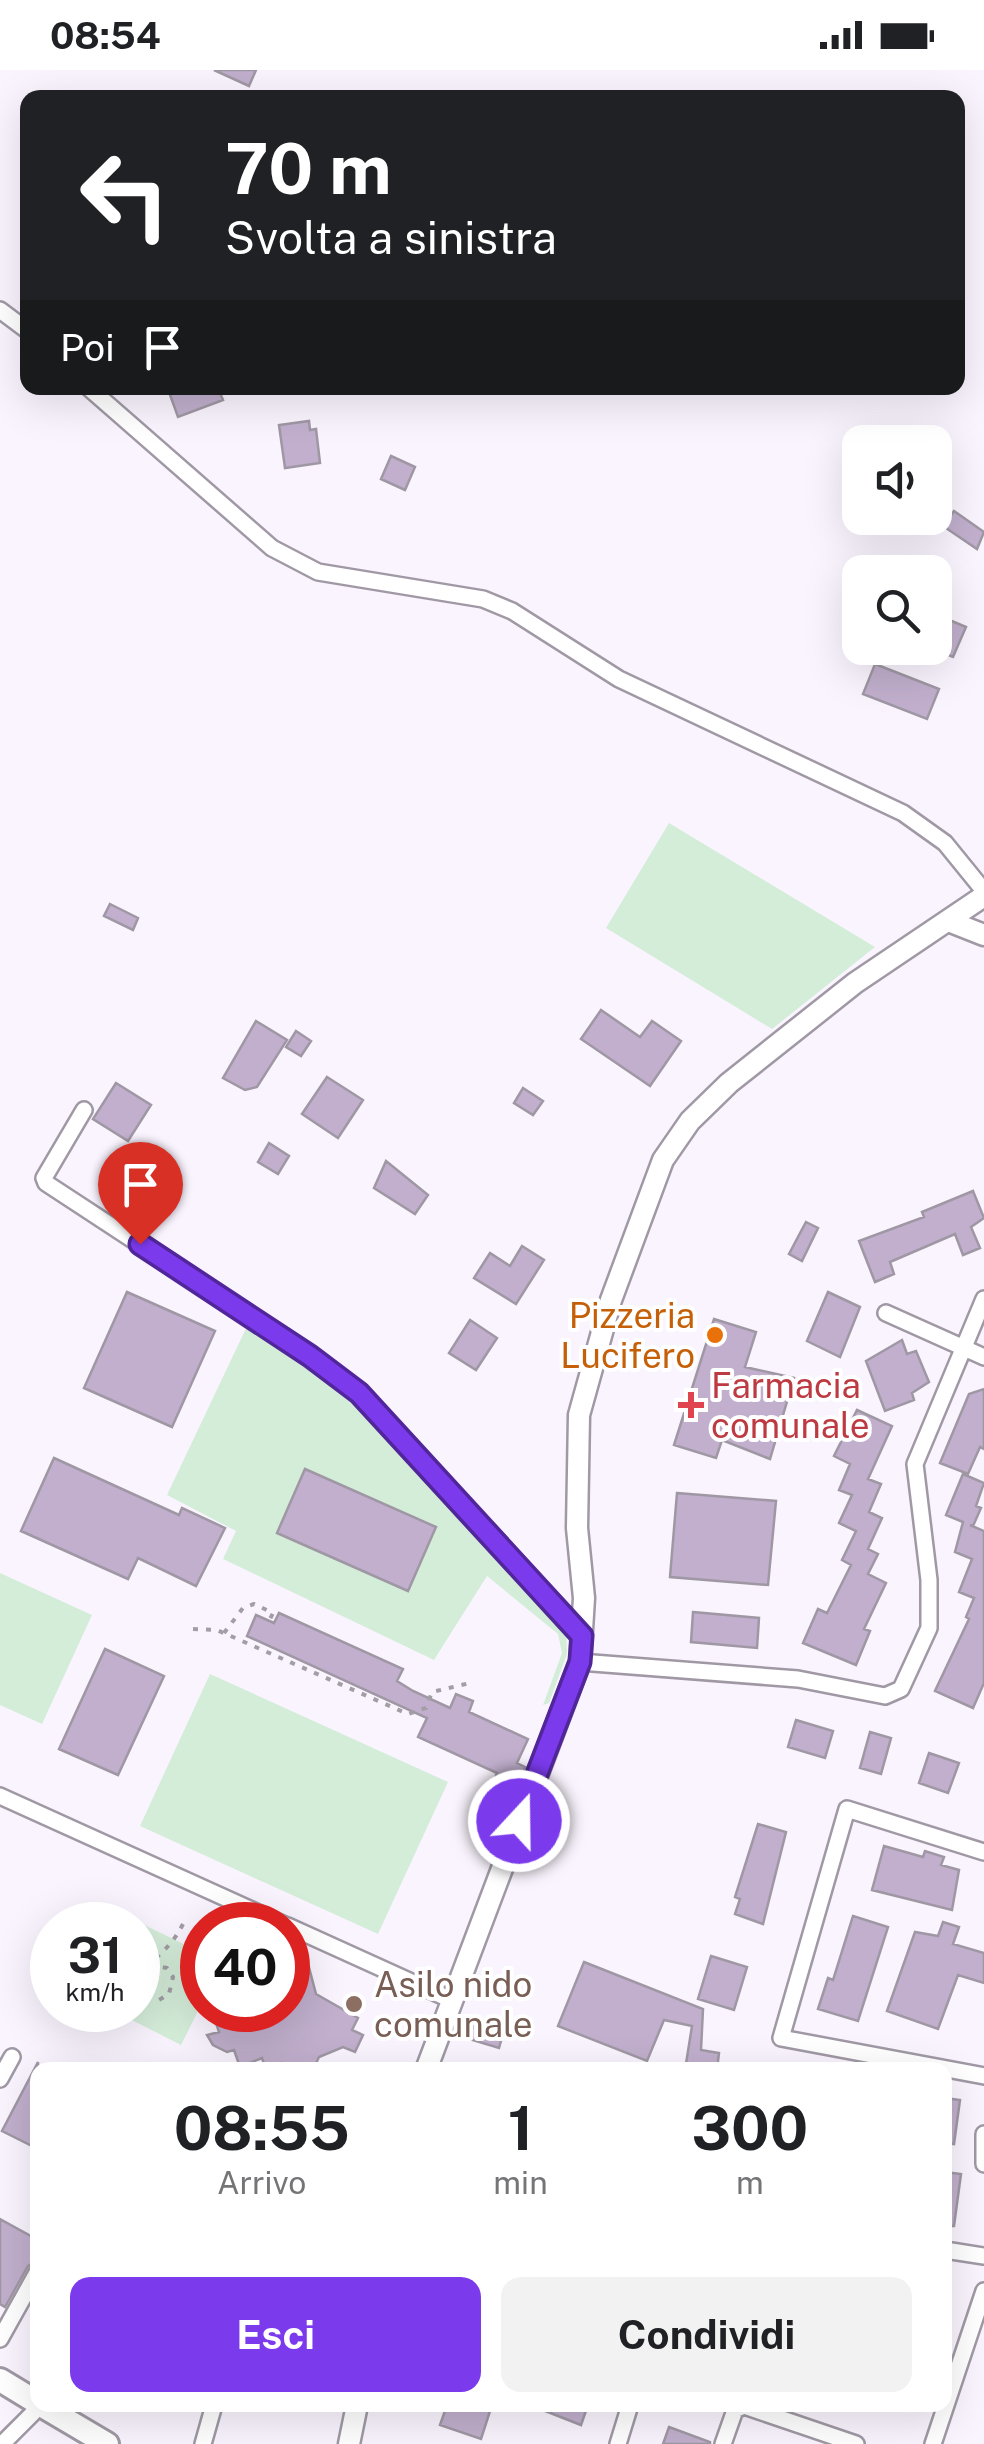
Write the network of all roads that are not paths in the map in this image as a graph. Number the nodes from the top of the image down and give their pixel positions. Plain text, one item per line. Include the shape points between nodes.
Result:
1 (97, 395) edge
2 (984, 893) edge
3 (951, 922) junction
4 (984, 935) edge
5 (84, 1110) dead end
6 (984, 1298) edge
7 (886, 1314) dead end
8 (961, 1347) junction
9 (984, 1358) edge
10 (582, 1636) junction
11 (580, 1662) junction
12 (0, 1796) edge
13 (984, 1852) edge
14 (233, 1902) edge
15 (310, 1937) edge
16 (449, 1999) junction
17 (12, 2056) dead end
18 (429, 2062) edge
19 (909, 2062) edge
20 (952, 2070) edge
21 (984, 2076) edge
22 (0, 2080) edge
23 (984, 2134) edge
24 (984, 2164) edge
25 (952, 2251) edge
26 (984, 2256) edge
27 (30, 2285) edge
28 (984, 2291) edge
29 (0, 2339) edge
30 (0, 2380) edge
31 (952, 2387) edge
32 (30, 2398) edge
33 (32, 2412) edge
34 (53, 2412) edge
35 (212, 2412) edge
36 (356, 2412) edge
37 (628, 2412) edge
38 (734, 2412) edge
39 (762, 2412) edge
40 (944, 2412) edge
41 (2, 2444) edge
42 (107, 2444) edge
43 (203, 2444) edge
44 (349, 2444) edge
45 (618, 2444) edge
46 (724, 2444) edge
47 (856, 2444) edge
48 (933, 2444) edge

1 - 2 street via 272,548 318,572 448,591 512,611 636,688 903,813 944,842
2 - 3 street
3 - 4 street
3 - 10 street via 854,983 730,1083 690,1121 663,1160 611,1300 579,1415
5 - 10 street via 46,1183 359,1393
6 - 8 street
7 - 8 street
8 - 9 street
8 - 11 street via 915,1464 929,1628 894,1694 798,1679
10 - 11 street
11 - 16 street
12 - 14 street
13 - 19 street via 847,1809 781,2038
15 - 16 street
16 - 18 street
17 - 22 street
20 - 21 street
23 - 24 street
25 - 26 street
27 - 29 street
28 - 31 street
30 - 32 main road
33 - 41 street
34 - 42 main road
35 - 43 street
36 - 44 street
37 - 45 street
38 - 46 street
39 - 47 street
40 - 48 street

